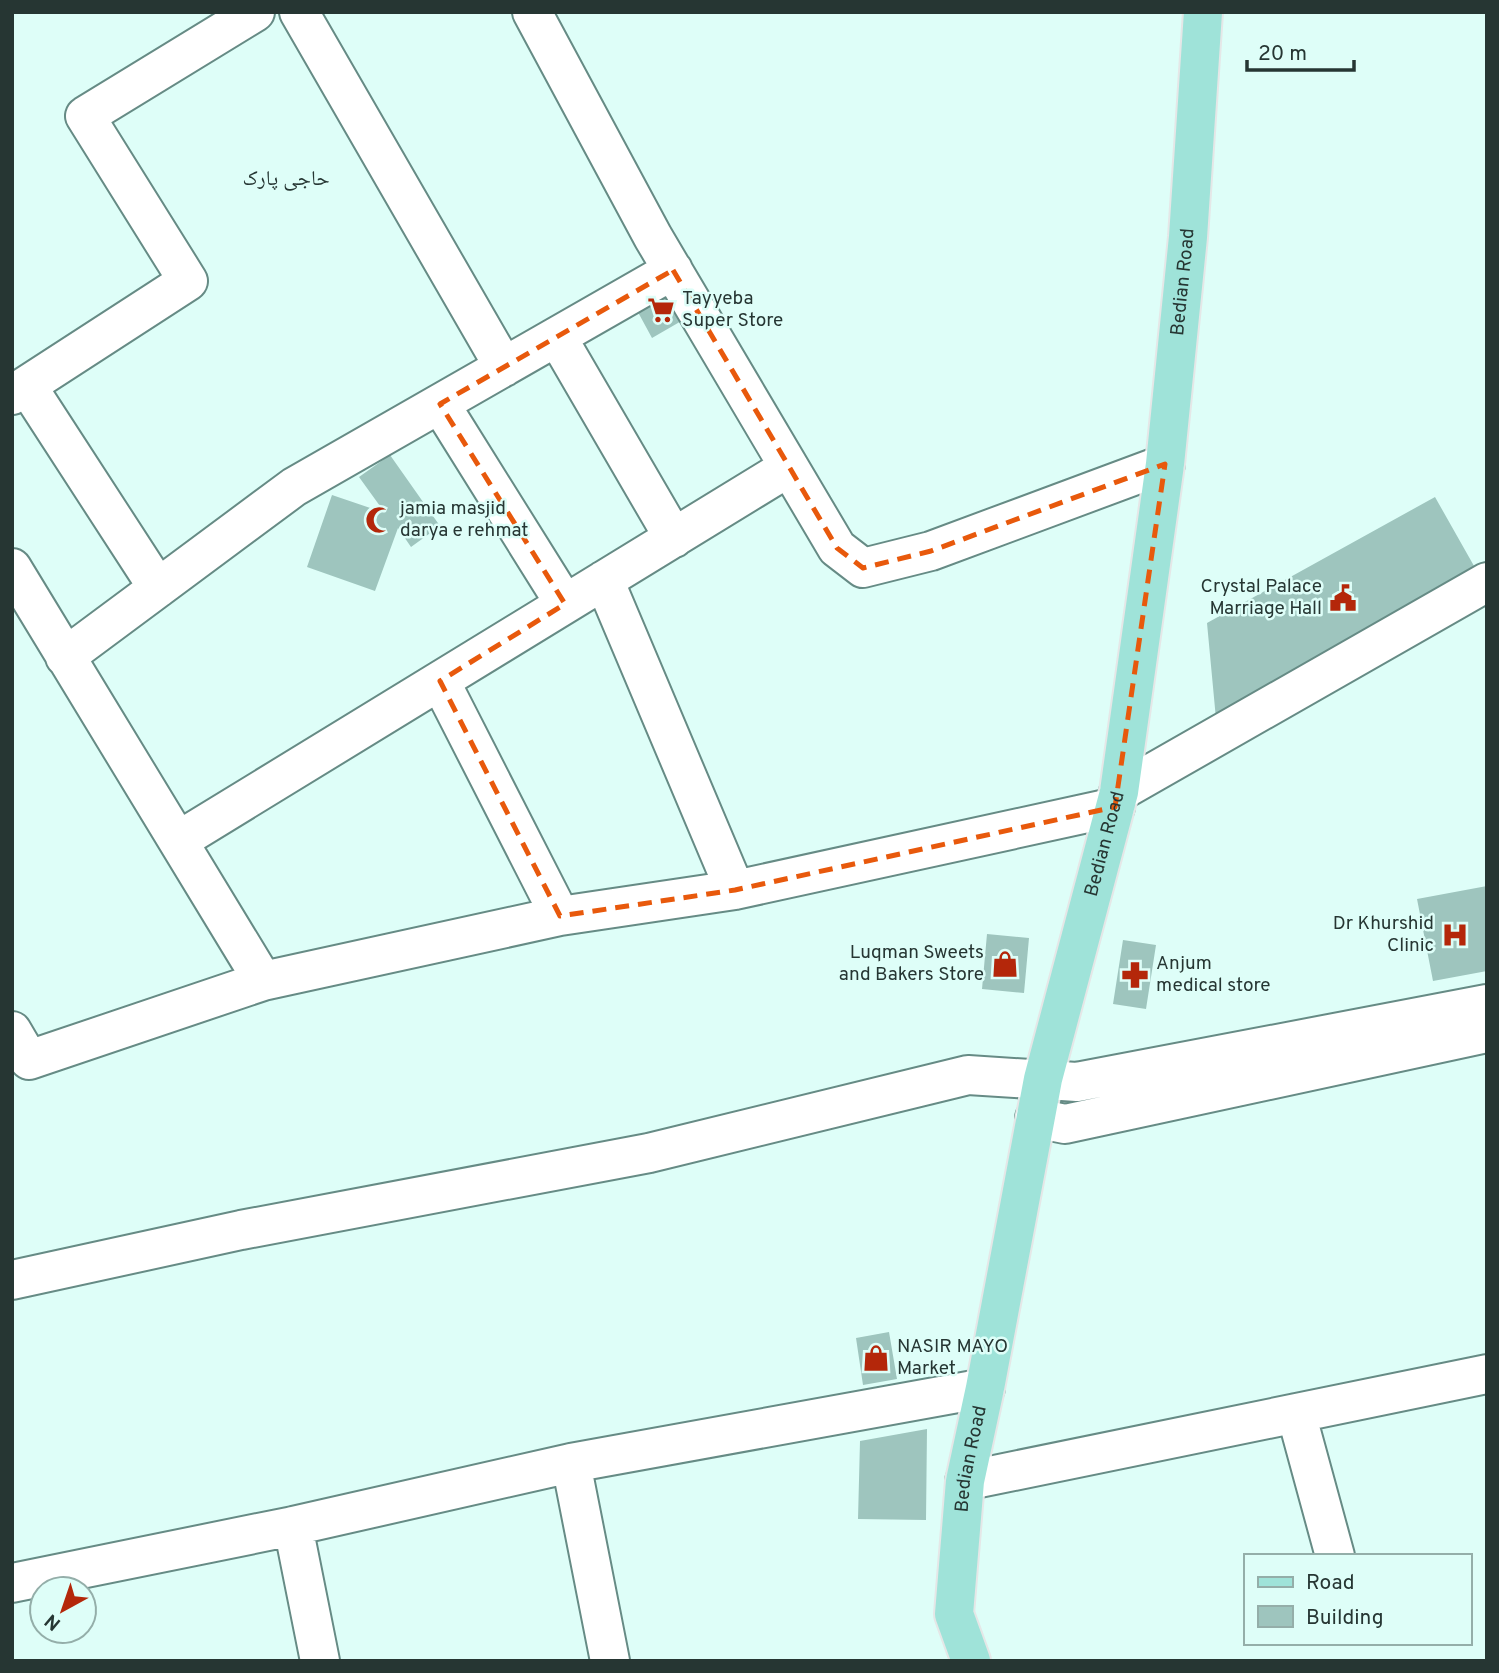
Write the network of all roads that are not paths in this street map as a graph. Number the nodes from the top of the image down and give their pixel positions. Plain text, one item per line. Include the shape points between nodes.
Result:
1 (254, 12) edge
2 (299, 12) edge
3 (532, 12) edge
4 (1203, 12) edge
5 (673, 270) junction
6 (557, 337) junction
7 (504, 367) junction
8 (20, 390) edge
9 (440, 404) junction
10 (1165, 464) junction
11 (789, 467) junction
12 (674, 537) junction
13 (12, 568) edge
14 (604, 580) junction
15 (1487, 582) edge
16 (158, 588) junction
17 (565, 604) junction
18 (65, 657) junction
19 (440, 681) junction
20 (1117, 800) junction
21 (178, 841) junction
22 (735, 890) junction
23 (560, 916) junction
24 (263, 981) junction
25 (1487, 1004) edge
26 (12, 1031) edge
27 (1487, 1033) edge
28 (1272, 1062) junction
29 (1043, 1079) junction
30 (1035, 1118) junction
31 (12, 1280) edge
32 (1487, 1374) edge
33 (985, 1388) junction
34 (1296, 1413) junction
35 (571, 1463) junction
36 (965, 1480) junction
37 (293, 1526) junction
38 (1334, 1554) edge
39 (12, 1583) edge
40 (320, 1661) edge
41 (610, 1661) edge
42 (971, 1661) edge

1 - 8 street via 85,116 188,281
2 - 7 street
3 - 5 street
4 - 10 main road, Bedian Road via 1188,237
5 - 6 street
5 - 11 street
6 - 7 street
6 - 12 street
7 - 9 street
8 - 16 street
9 - 16 street via 294,487
9 - 17 street
10 - 11 street via 931,551 863,568 836,548
10 - 20 main road, Bedian Road
11 - 12 street
12 - 14 street
13 - 18 street
14 - 17 street
14 - 22 street
15 - 20 street
16 - 18 street
17 - 19 street
18 - 21 street
19 - 21 street
19 - 23 street
20 - 22 street
20 - 29 main road, Bedian Road
21 - 24 street
22 - 23 street
23 - 24 street
24 - 26 street via 29,1060
25 - 28 street
27 - 28 street
28 - 29 street via 1077,1082
28 - 30 street via 1065,1124
29 - 30 main road, Bedian Road
29 - 31 street via 968,1075 649,1153 241,1230
30 - 33 main road, Bedian Road
32 - 34 street
33 - 35 street
33 - 36 main road, Bedian Road
34 - 36 street
34 - 38 street
35 - 37 street
35 - 41 street
36 - 42 main road, Bedian Road via 954,1614
37 - 39 street
37 - 40 street

